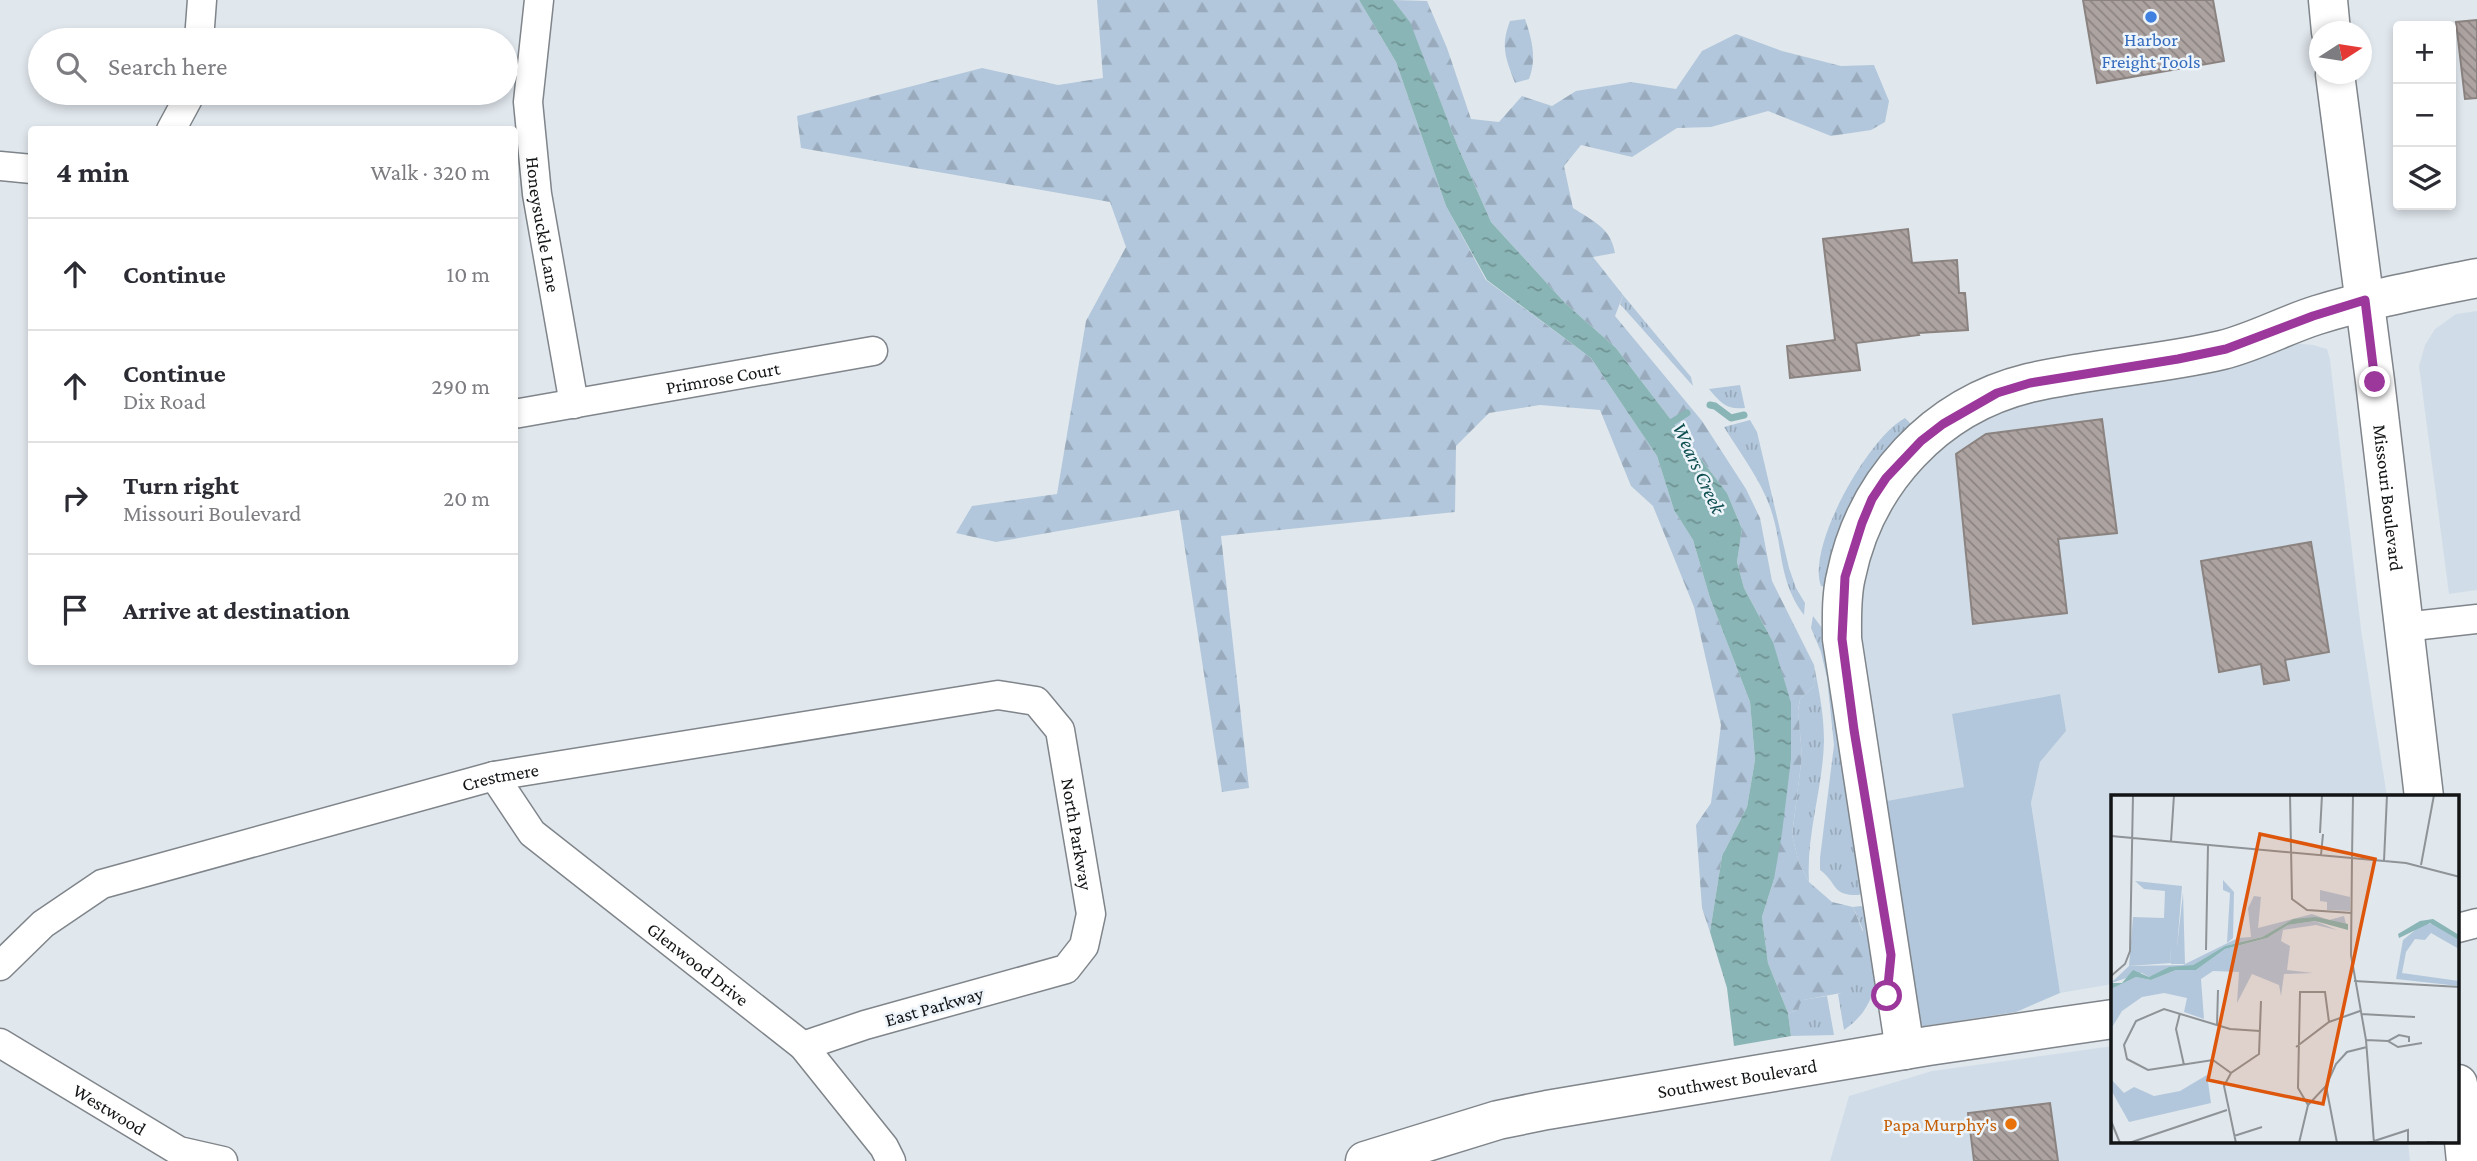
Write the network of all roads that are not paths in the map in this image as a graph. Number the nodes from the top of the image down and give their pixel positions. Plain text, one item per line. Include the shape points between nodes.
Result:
1 (202, 0) edge
2 (539, 0) edge
3 (2328, 0) edge
4 (2329, 21) edge
5 (200, 28) edge
6 (2336, 84) edge
7 (185, 105) edge
8 (173, 126) edge
9 (0, 166) edge
10 (28, 169) edge
11 (2477, 278) edge
12 (2365, 300) junction
13 (873, 351) dead end
14 (574, 404) junction
15 (518, 413) edge
16 (2477, 619) edge
17 (2404, 627) junction
18 (1036, 701) joint
19 (494, 776) junction
20 (2424, 795) edge
21 (2477, 923) edge
22 (2460, 927) edge
23 (1891, 955) junction
24 (0, 966) edge
25 (1066, 969) joint
26 (2111, 1019) edge
27 (0, 1043) edge
28 (803, 1046) junction
29 (1905, 1050) junction
30 (1844, 1060) junction
31 (2460, 1103) edge
32 (171, 1156) edge
33 (223, 1161) edge
34 (891, 1161) edge
35 (1365, 1161) edge
36 (2466, 1161) edge

1 - 5 street
2 - 14 street, Honeysuckle Lane via 528,102 537,194
3 - 4 main road
6 - 12 main road, Missouri Boulevard
7 - 8 street
9 - 10 street
11 - 12 main road
12 - 17 main road, Missouri Boulevard
12 - 23 main road via 2226,349 2030,383 1997,393 1943,424 1886,478 1872,499 1850,558 1842,639
13 - 14 street, Primrose Court
14 - 15 street, Primrose Court
16 - 17 street
17 - 20 main road, Missouri Boulevard
18 - 19 street, Crestmere via 998,695
18 - 25 street, North Parkway via 1059,730 1091,914 1084,946
19 - 24 street, Crestmere via 102,884 43,924
19 - 28 street, Glenwood Drive via 532,834
21 - 22 street
23 - 29 main road
23 - 30 main road via 1887,996 1878,1019 1868,1040
25 - 28 street, East Parkway
26 - 29 main road, Southwest Boulevard
27 - 32 street, Westwood
28 - 34 street, Glenwood Drive
29 - 30 main road, Southwest Boulevard
30 - 35 main road, Southwest Boulevard via 1498,1120
31 - 36 main road
32 - 33 street, Westwood

